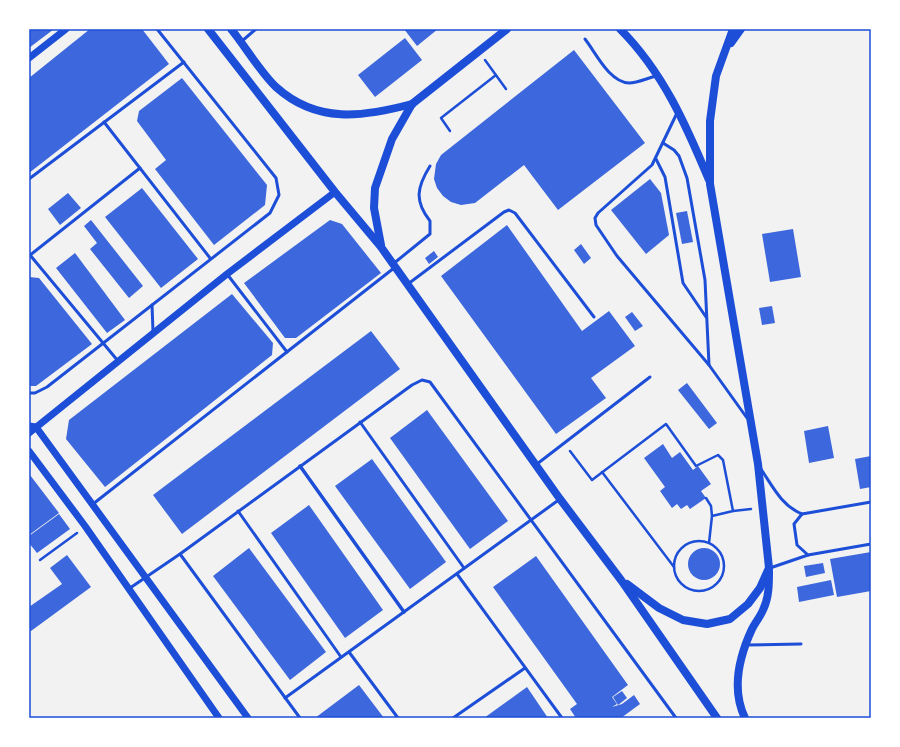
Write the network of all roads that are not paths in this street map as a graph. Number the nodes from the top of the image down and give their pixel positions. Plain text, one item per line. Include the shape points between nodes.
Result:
1 (66, 29) edge
2 (157, 29) edge
3 (208, 29) edge
4 (232, 29) edge
5 (256, 29) edge
6 (507, 29) edge
7 (620, 29) edge
8 (734, 29) edge
9 (741, 29) edge
10 (586, 39) dead end
11 (241, 41) junction
12 (722, 56) junction
13 (29, 58) edge
14 (184, 62) junction
15 (658, 75) junction
16 (412, 104) junction
17 (678, 110) junction
18 (104, 122) junction
19 (663, 143) junction
20 (656, 159) junction
21 (430, 166) dead end
22 (140, 168) junction
23 (29, 179) edge
24 (710, 184) junction
25 (335, 192) junction
26 (381, 247) junction
27 (29, 255) edge
28 (210, 258) junction
29 (394, 265) junction
30 (227, 274) junction
31 (408, 284) junction
32 (152, 305) junction
33 (594, 317) dead end
34 (707, 318) junction
35 (153, 332) junction
36 (103, 344) junction
37 (287, 352) junction
38 (118, 361) junction
39 (709, 365) junction
40 (650, 377) dead end
41 (29, 393) edge
42 (360, 422) junction
43 (751, 424) junction
44 (32, 426) edge
45 (29, 433) edge
46 (29, 451) edge
47 (758, 464) junction
48 (536, 465) junction
49 (300, 466) junction
50 (560, 499) junction
51 (871, 502) edge
52 (93, 504) junction
53 (238, 511) junction
54 (802, 514) junction
55 (530, 520) junction
56 (871, 544) edge
57 (180, 554) junction
58 (808, 555) junction
59 (464, 568) junction
60 (769, 568) junction
61 (457, 574) junction
62 (146, 577) junction
63 (621, 580) junction
64 (128, 589) junction
65 (404, 612) junction
66 (801, 644) dead end
67 (745, 645) junction
68 (349, 652) junction
69 (341, 658) junction
70 (525, 668) junction
71 (285, 698) junction
72 (219, 718) edge
73 (248, 718) edge
74 (300, 718) edge
75 (398, 718) edge
76 (453, 718) edge
77 (562, 718) edge
78 (676, 718) edge
79 (717, 718) edge
80 (745, 718) edge

1 - 13 street
2 - 14 lane
3 - 25 main road
4 - 11 main road
5 - 11 lane
6 - 16 main road
7 - 15 main road via 643,53
8 - 12 main road
9 - 12 main road
10 - 15 lane via 613,76 620,81 630,83
11 - 16 main road via 276,87 311,109 346,116 380,113
12 - 24 main road via 716,76 710,121
14 - 18 lane
14 - 28 lane via 276,178 279,195 270,213
15 - 17 main road
16 - 26 main road via 392,139 376,188 374,208
17 - 19 lane
17 - 24 main road
18 - 22 lane
18 - 23 lane
19 - 20 lane
19 - 34 lane via 679,156 687,178 705,280
20 - 34 lane via 665,177 682,283
20 - 39 lane via 598,213 595,218 596,225 626,267
21 - 29 lane via 419,192 421,209 430,221 430,234
22 - 27 lane
22 - 28 lane
24 - 43 main road
25 - 26 main road
25 - 30 street
26 - 29 main road
27 - 36 lane
28 - 32 lane
29 - 31 main road
29 - 37 lane
30 - 35 street
30 - 37 lane
31 - 33 lane via 509,210 515,213
31 - 48 main road
32 - 35 lane
32 - 36 lane
34 - 39 lane
35 - 38 street
36 - 38 lane
36 - 41 lane via 47,387
37 - 52 lane
38 - 44 street
39 - 43 lane
40 - 48 lane
42 - 49 lane
42 - 55 lane via 412,385 422,380 430,382
42 - 59 lane
43 - 47 main road
44 - 45 street
44 - 52 street
46 - 64 street
47 - 54 lane via 782,502
47 - 60 main road
48 - 50 main road
49 - 53 lane
49 - 65 street
50 - 55 lane
50 - 63 main road
51 - 54 lane
52 - 62 street
53 - 57 lane
53 - 69 lane
54 - 58 lane via 794,524 797,546
55 - 59 lane
55 - 78 lane
56 - 58 lane
57 - 62 lane
57 - 71 lane
58 - 60 lane
59 - 61 lane
60 - 63 main road via 760,588 748,604 730,618 707,624 683,620 659,608
60 - 67 main road via 769,590 763,610
61 - 65 lane
61 - 70 lane
62 - 64 lane
62 - 73 street
63 - 79 main road
64 - 72 street
65 - 68 lane
66 - 67 lane
67 - 80 main road via 736,682 739,705
68 - 69 lane
68 - 75 lane
69 - 71 lane
70 - 76 lane
70 - 77 lane
71 - 74 lane

